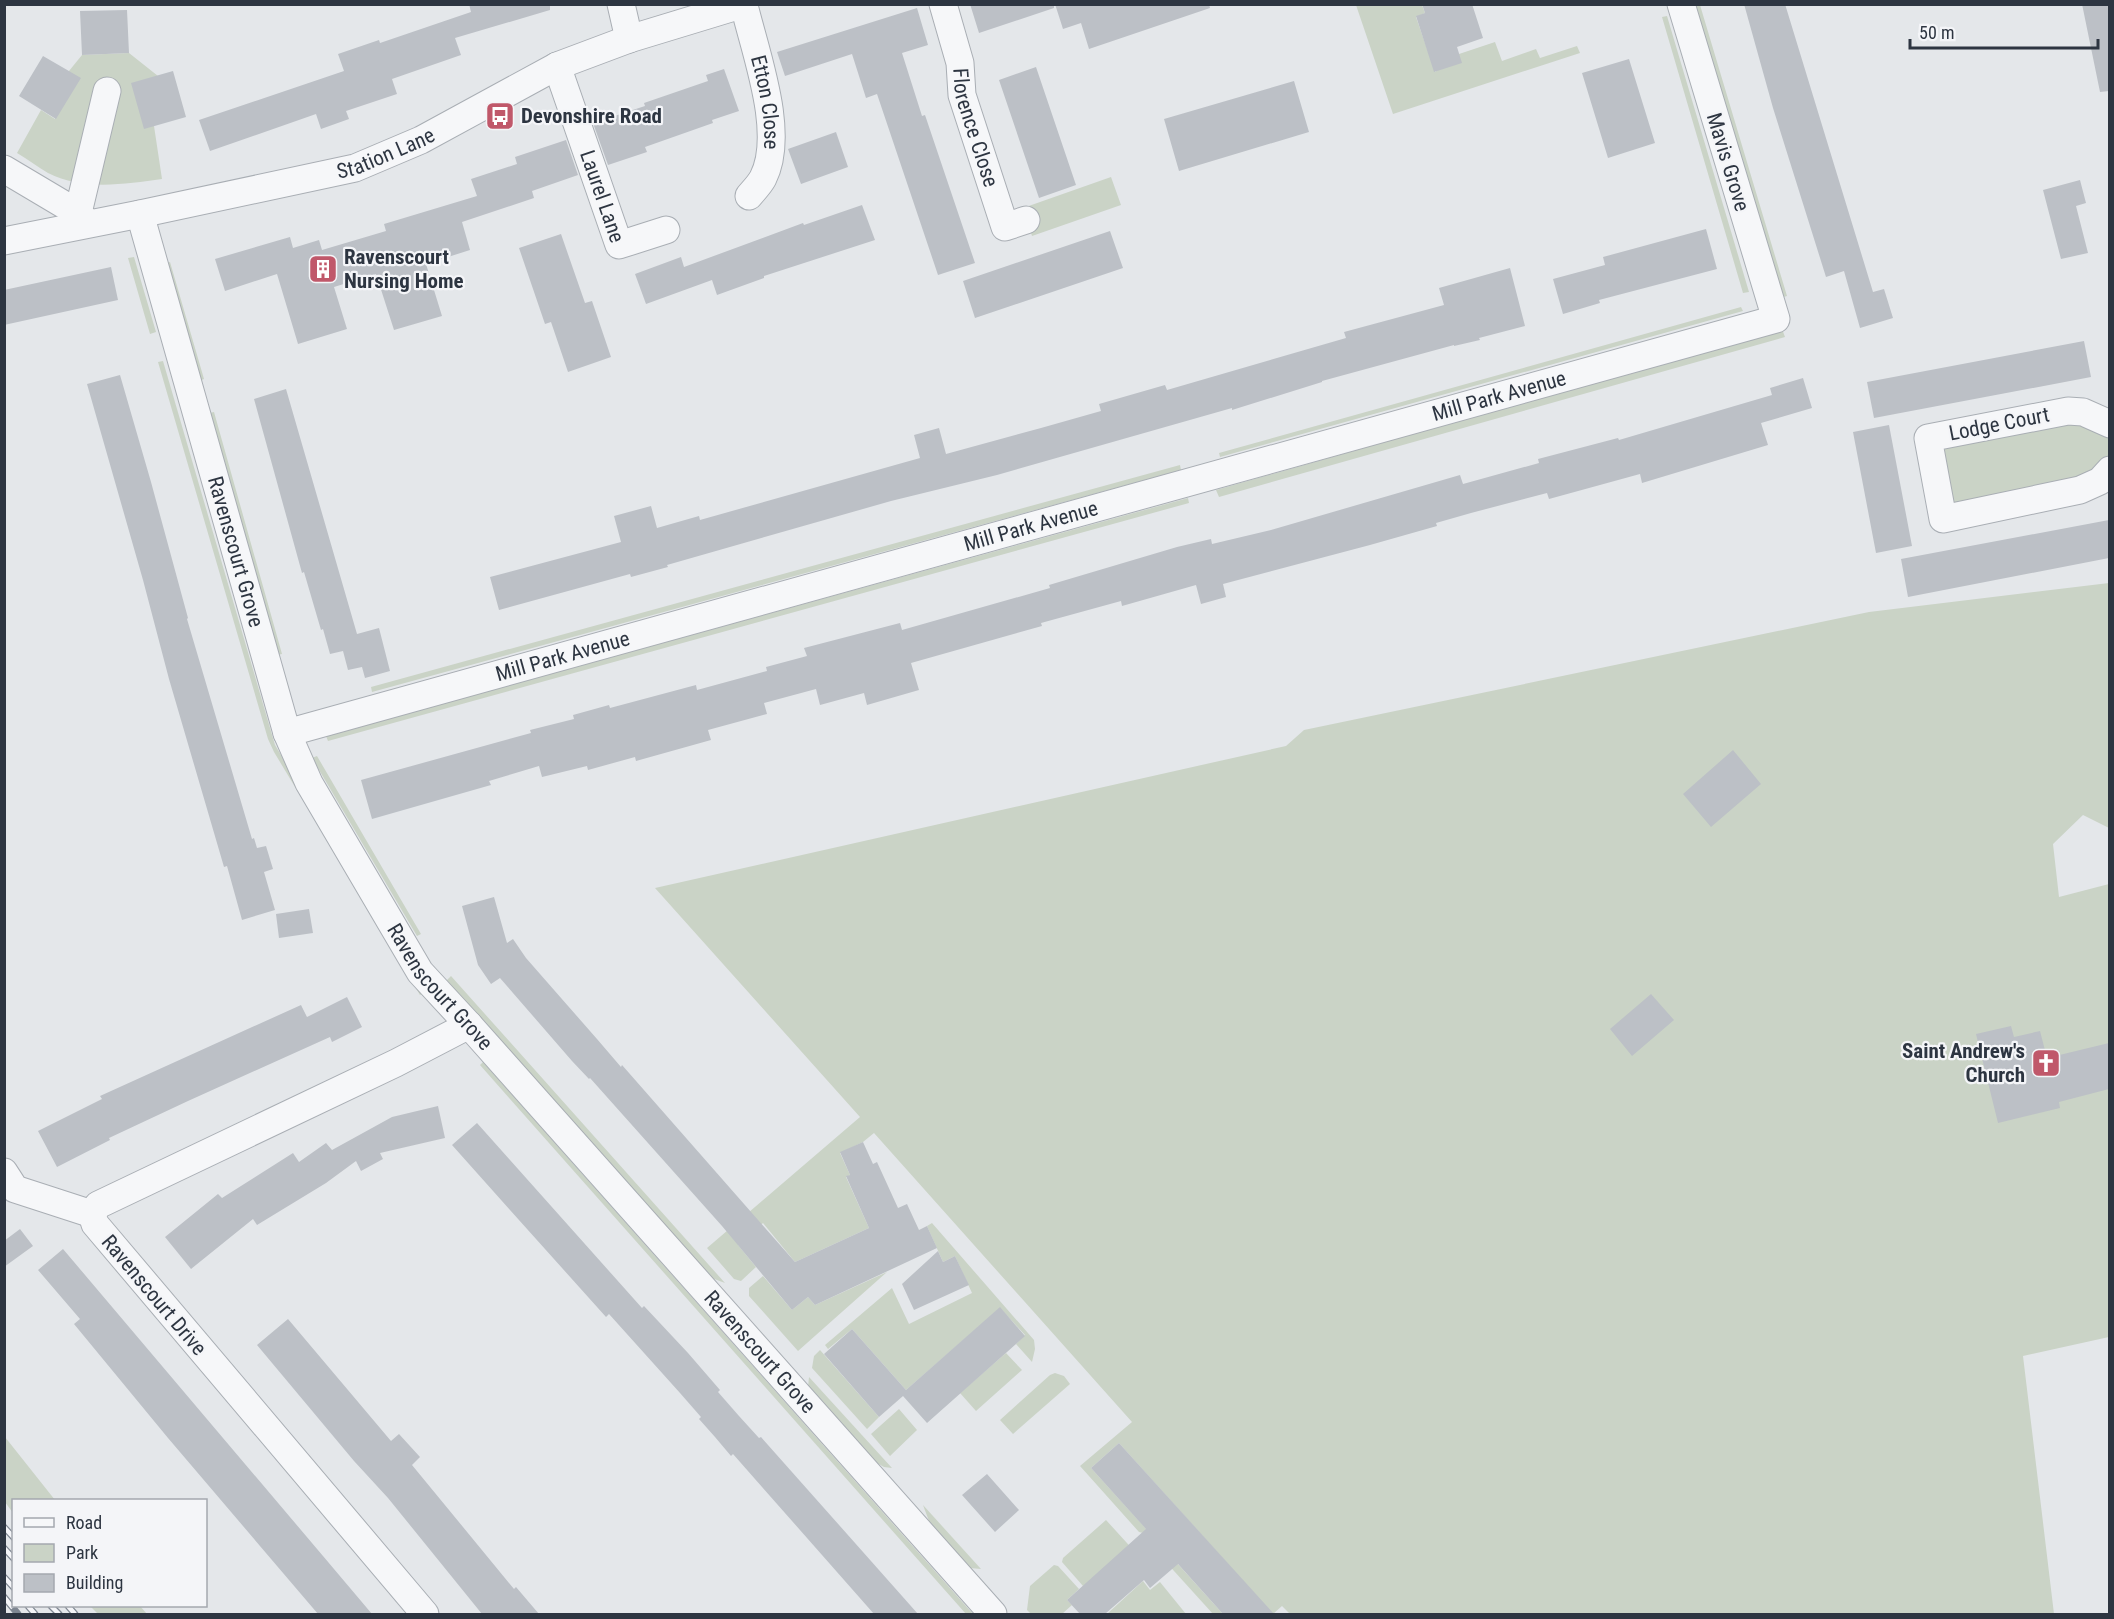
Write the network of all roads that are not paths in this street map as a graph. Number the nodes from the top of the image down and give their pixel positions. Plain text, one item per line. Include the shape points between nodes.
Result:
1 (621, 4) edge
2 (943, 4) edge
3 (1681, 4) edge
4 (744, 5) edge
5 (630, 39) junction
6 (557, 66) junction
7 (107, 91) dead end
8 (4, 169) edge
9 (749, 196) dead end
10 (140, 214) junction
11 (83, 218) junction
12 (1026, 220) dead end
13 (666, 230) dead end
14 (4, 241) edge
15 (1776, 319) joint
16 (2109, 424) edge
17 (2109, 471) edge
18 (287, 733) junction
19 (470, 1025) junction
20 (4, 1172) edge
21 (92, 1214) junction
22 (425, 1614) edge
23 (993, 1614) edge

1 - 5 street
2 - 12 street, Florence Close via 960,63 962,95 1005,227
3 - 15 street, Mavis Grove
4 - 5 street, Station Lane
4 - 9 street, Etton Close via 771,113 772,140 763,180
5 - 6 street, Station Lane
6 - 10 street, Station Lane via 421,140 355,168
6 - 13 street, Laurel Lane via 619,245
7 - 11 street
8 - 11 street
10 - 11 street, Station Lane
10 - 18 street, Ravenscourt Grove
11 - 14 street, Station Lane
15 - 18 street, Mill Park Avenue
16 - 17 street, Lodge Court via 2083,412 2068,411 1928,438 1943,519 2079,490 2100,481
18 - 19 street, Ravenscourt Grove via 309,783 420,972
19 - 21 street, Ravenscourt Drive via 98,1204
19 - 23 street, Ravenscourt Grove
20 - 21 street via 15,1189
21 - 22 street, Ravenscourt Drive via 95,1224

